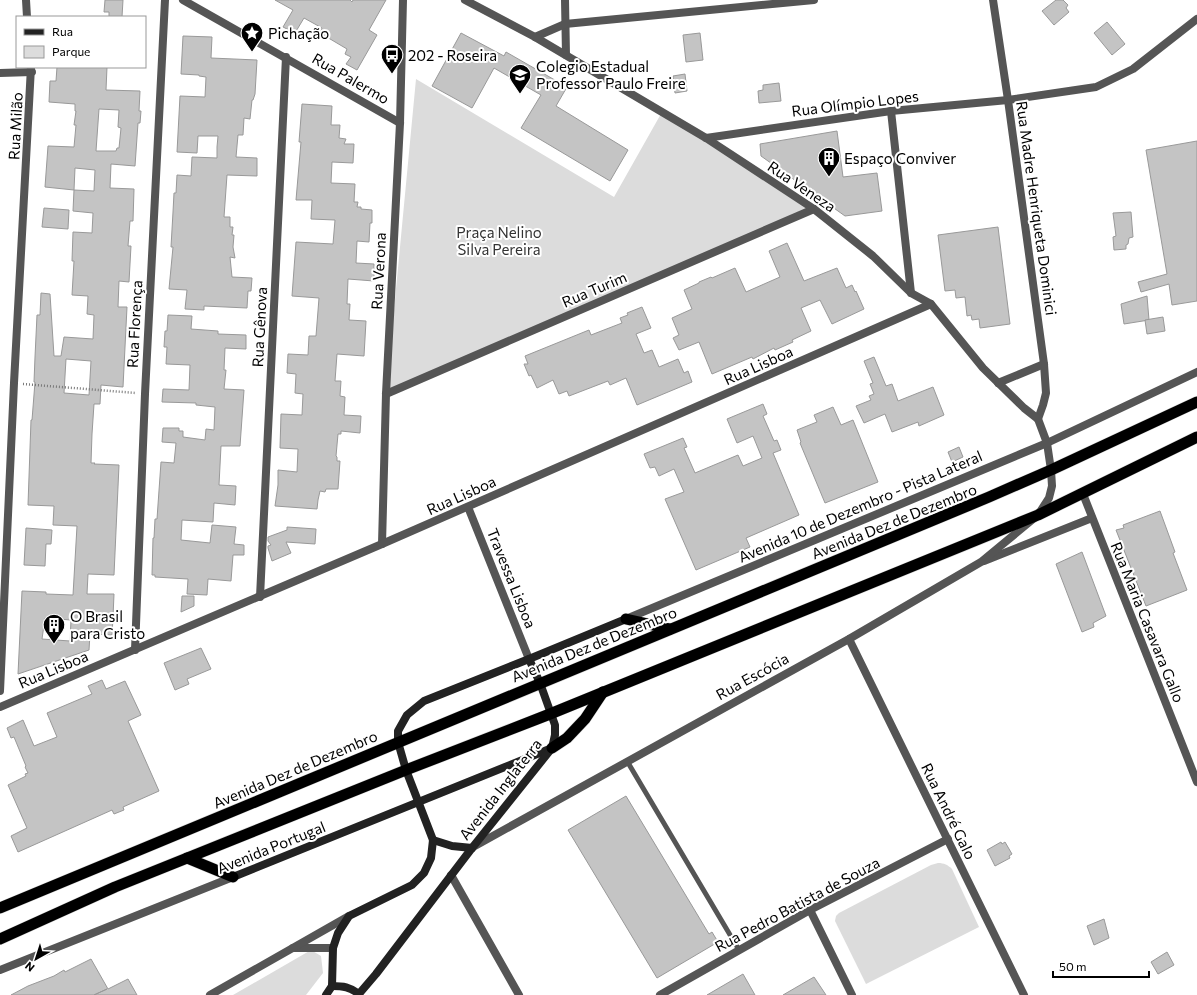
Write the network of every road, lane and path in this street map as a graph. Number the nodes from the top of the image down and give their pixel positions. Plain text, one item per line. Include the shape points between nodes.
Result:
1 (26, 0) edge
2 (165, 0) edge
3 (182, 0) edge
4 (403, 0) edge
5 (465, 0) edge
6 (564, 0) edge
7 (814, 0) edge
8 (993, 0) edge
9 (28, 16) edge
10 (1197, 19) edge
11 (565, 24) junction
12 (536, 37) junction
13 (566, 55) junction
14 (286, 57) junction
15 (32, 70) edge
16 (0, 73) edge
17 (1008, 100) junction
18 (891, 111) junction
19 (400, 122) junction
20 (706, 138) junction
21 (814, 209) junction
22 (911, 293) junction
23 (931, 304) junction
24 (1044, 364) junction
25 (1197, 372) edge
26 (998, 383) junction
27 (14, 384) junction
28 (144, 394) junction
29 (386, 394) junction
30 (1197, 402) edge
31 (1038, 420) junction
32 (1197, 437) edge
33 (1047, 443) junction
34 (1051, 470) junction
35 (1083, 494) junction
36 (468, 507) junction
37 (1038, 515) junction
38 (1092, 518) junction
39 (382, 544) junction
40 (981, 562) junction
41 (260, 597) junction
42 (626, 620) junction
43 (670, 630) junction
44 (849, 639) junction
45 (135, 650) junction
46 (530, 659) junction
47 (540, 683) junction
48 (0, 691) edge
49 (603, 692) junction
50 (0, 707) edge
51 (550, 714) junction
52 (398, 742) junction
53 (552, 748) junction
54 (627, 761) junction
55 (406, 770) junction
56 (1197, 782) edge
57 (419, 802) junction
58 (948, 839) junction
59 (433, 840) junction
60 (472, 848) junction
61 (187, 858) junction
62 (451, 875) junction
63 (233, 877) junction
64 (0, 908) edge
65 (810, 910) junction
66 (349, 916) junction
67 (0, 939) edge
68 (292, 948) junction
69 (333, 948) junction
70 (739, 950) junction
71 (0, 970) edge
72 (332, 986) junction
73 (210, 995) edge
74 (326, 995) edge
75 (359, 995) edge
76 (519, 995) edge
77 (660, 995) edge
78 (852, 995) edge
79 (1024, 995) edge

1 - 9 street
2 - 28 street, Rua Florença
3 - 14 street, Rua Palermo
4 - 19 street, Rua Verona
5 - 12 street, Rua Veneza
6 - 11 street
7 - 11 street
8 - 17 street, Rua Madre Henriqueta Dominici
10 - 17 street, Rua Olímpio Lopes via 1134,69 1096,87
11 - 12 street
11 - 13 street
12 - 13 street, Rua Veneza
13 - 20 street, Rua Veneza
14 - 19 street, Rua Palermo
14 - 41 street, Rua Gênova
15 - 16 street
15 - 27 street, Rua Milão
17 - 18 street, Rua Olímpio Lopes
17 - 24 street, Rua Madre Henriqueta Dominici
18 - 20 street, Rua Olímpio Lopes
18 - 22 street
19 - 29 street, Rua Verona
20 - 21 street, Rua Veneza
21 - 22 street, Rua Veneza via 873,256
21 - 29 street, Rua Turim
22 - 23 street, Rua Veneza
23 - 26 street, Rua Veneza
23 - 36 street, Rua Lisboa
24 - 26 street
24 - 31 street, Rua Madre Henriqueta Dominici via 1046,393
25 - 33 street, Avenida 10 de Dezembro - Pista Lateral
26 - 31 street, Rua Veneza
27 - 28 path
27 - 48 street, Rua Milão
28 - 45 street, Rua Florença
29 - 39 street, Rua Verona
30 - 34 highway, Avenida Dez de Dezembro
31 - 33 street, Rua Veneza
32 - 35 highway
33 - 34 street, Rua Veneza
33 - 42 street, Avenida 10 de Dezembro - Pista Lateral
34 - 37 street, Rua Veneza via 1052,486 1049,498
34 - 43 highway, Avenida Dez de Dezembro
35 - 37 highway
35 - 38 street, Rua Maria Casavara Gallo
36 - 39 street, Rua Lisboa
36 - 46 street, Travessa Lisboa
37 - 40 street, Rua Escócia
37 - 49 highway
38 - 40 street
38 - 56 street, Rua Maria Casavara Gallo
39 - 41 street, Rua Lisboa
40 - 44 street, Rua Escócia
41 - 45 street, Rua Lisboa
42 - 43 highway
42 - 46 main road, Avenida 10 de Dezembro - Pista Lateral
43 - 47 highway, Avenida Dez de Dezembro
44 - 54 street, Rua Escócia
44 - 58 street, Rua André Galo
45 - 50 street, Rua Lisboa
46 - 47 main road, Avenida Inglaterra
46 - 52 main road via 424,701 407,715 398,731
47 - 51 main road, Avenida Inglaterra
47 - 52 highway, Avenida Dez de Dezembro
49 - 51 highway
49 - 53 highway via 585,719
51 - 53 main road, Avenida Inglaterra via 555,730
51 - 55 highway
52 - 55 main road
52 - 64 highway, Avenida Dez de Dezembro
53 - 57 main road, Avenida Portugal
53 - 60 main road, Avenida Inglaterra
54 - 60 street, Rua Escócia
54 - 70 lane
55 - 57 main road
55 - 61 highway
57 - 59 main road
57 - 63 main road, Avenida Portugal
58 - 65 street, Rua Pedro Batista de Souza
58 - 79 street, Rua André Galo
59 - 60 main road via 452,846
59 - 66 main road via 432,858 424,873 412,885
60 - 62 main road, Avenida Inglaterra
61 - 63 highway
61 - 67 highway via 115,887
62 - 75 main road, Avenida Inglaterra
62 - 76 street
63 - 71 street, Avenida Portugal
65 - 70 street, Rua Pedro Batista de Souza
65 - 78 street
66 - 68 street
66 - 69 main road via 338,933
68 - 69 street
68 - 73 street
69 - 72 main road
70 - 77 street, Rua Pedro Batista de Souza
72 - 74 main road
72 - 75 main road via 344,986

